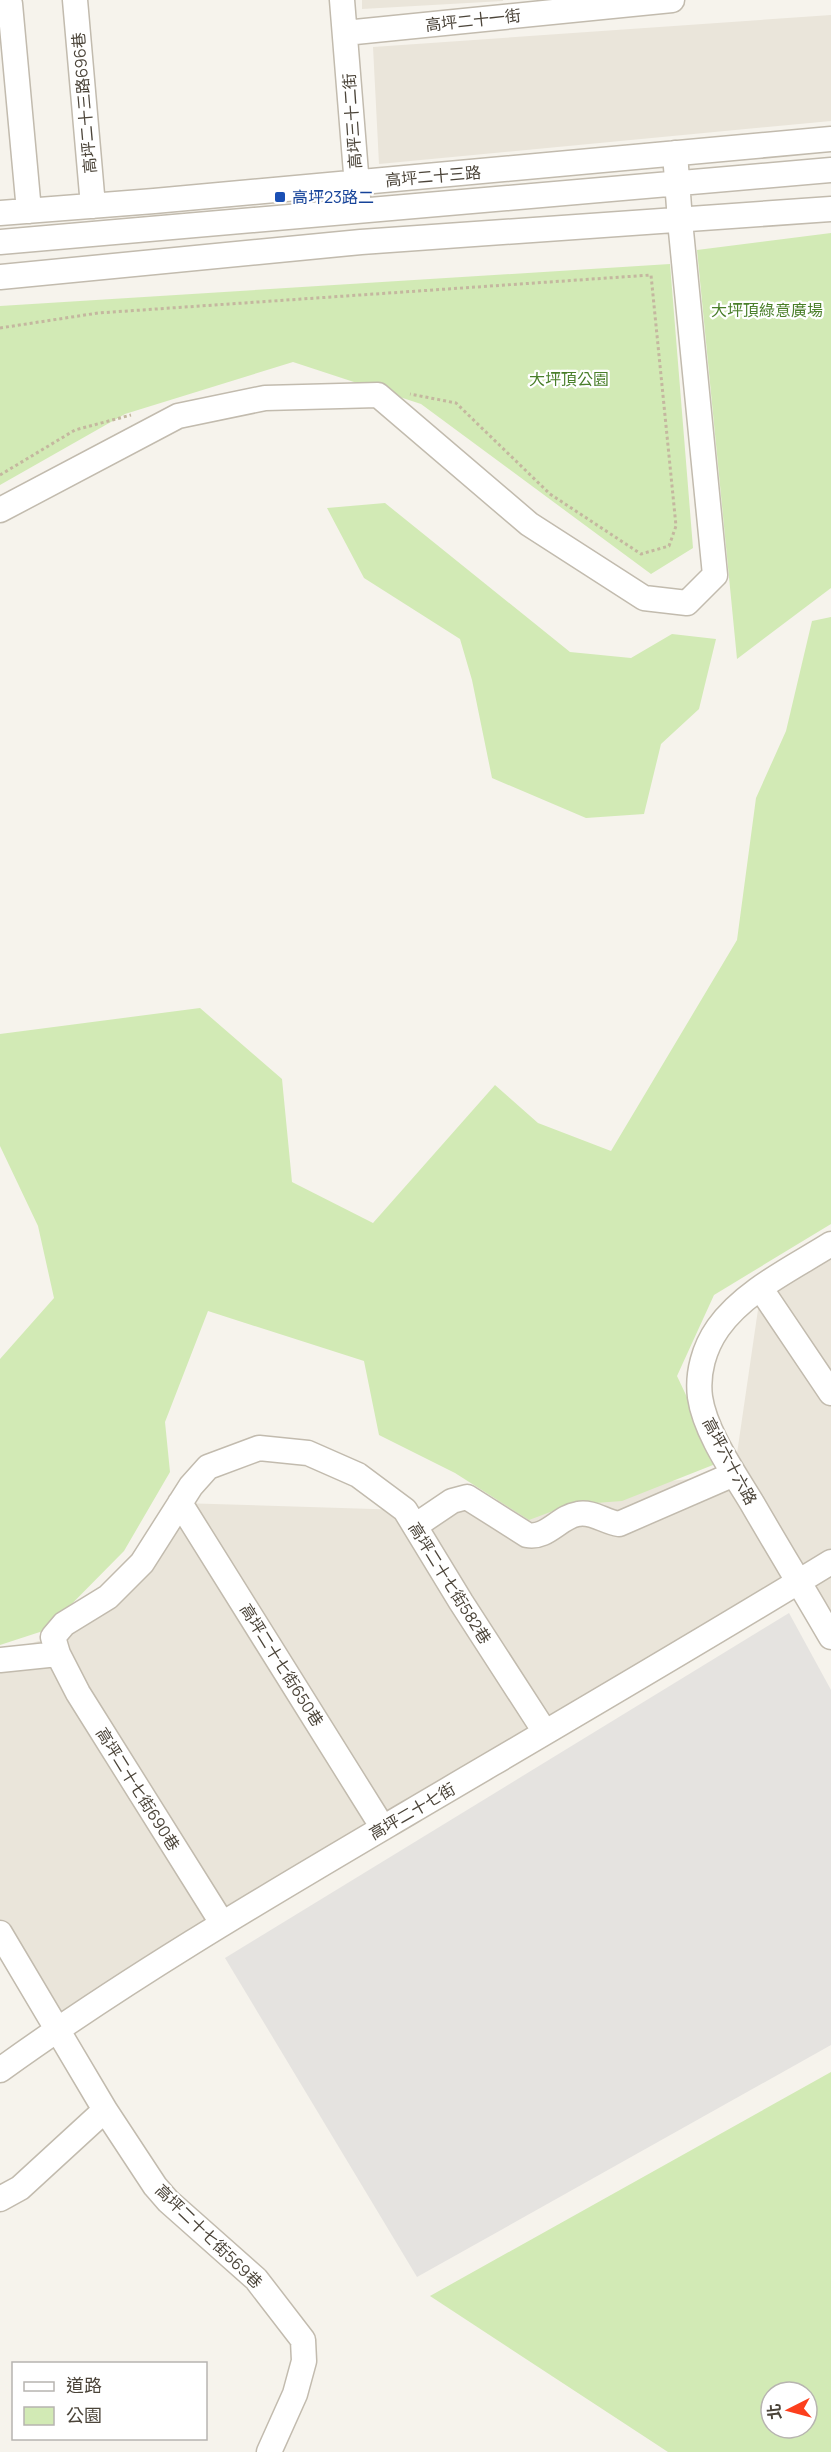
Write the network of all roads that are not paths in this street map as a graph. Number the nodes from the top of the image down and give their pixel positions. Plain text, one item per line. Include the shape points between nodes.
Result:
1 (75, 0) edge
2 (342, 0) edge
3 (672, 0) edge
4 (10, 4) dead end
5 (523, 7) edge
6 (345, 33) junction
7 (831, 140) edge
8 (675, 153) junction
9 (831, 170) edge
10 (677, 182) junction
11 (357, 183) junction
12 (93, 206) junction
13 (831, 209) edge
14 (359, 210) junction
15 (29, 211) junction
16 (0, 213) edge
17 (680, 221) junction
18 (0, 242) edge
19 (361, 242) junction
20 (0, 277) edge
21 (0, 510) edge
22 (831, 1244) edge
23 (761, 1289) junction
24 (831, 1393) edge
25 (734, 1474) junction
26 (180, 1503) junction
27 (415, 1526) junction
28 (831, 1562) edge
29 (798, 1582) junction
30 (831, 1637) edge
31 (58, 1654) junction
32 (0, 1660) edge
33 (545, 1732) junction
34 (383, 1828) junction
35 (222, 1923) junction
36 (0, 1933) edge
37 (58, 2028) junction
38 (0, 2070) edge
39 (105, 2110) junction
40 (0, 2199) edge
41 (269, 2452) edge

1 - 12 street, 高坪二十三路696巷
2 - 6 street, 高坪三十二街
3 - 5 street, 高坪二十一街
4 - 15 street
5 - 6 street, 高坪二十一街
6 - 11 street, 高坪三十二街
7 - 8 street, 高坪二十三路
8 - 10 street
8 - 11 street, 高坪二十三路
9 - 10 street, 高坪二十三路
10 - 14 street, 高坪二十三路
10 - 17 street
11 - 12 street, 高坪二十三路
11 - 14 street, 高坪三十二街
12 - 15 street, 高坪二十三路
13 - 17 street
14 - 18 street, 高坪二十三路
14 - 19 street, 高坪三十二街
15 - 16 street, 高坪二十三路
17 - 19 street
17 - 21 street via 715,575 687,603 644,598 529,524 378,395 265,398 178,416
19 - 20 street
22 - 23 street, 高坪六十六路
23 - 24 street
23 - 25 street, 高坪六十六路 via 718,1328 703,1355 699,1380 707,1422
25 - 27 street via 619,1524 578,1514 536,1537 467,1497
25 - 29 street, 高坪六十六路
26 - 27 street, 高坪二十七街582巷 via 208,1467 259,1448 308,1453 358,1475 405,1510
26 - 31 street via 142,1563 108,1597 64,1624 53,1637
26 - 34 street, 高坪二十七街650巷
27 - 33 street, 高坪二十七街582巷
28 - 29 street, 高坪二十七街
29 - 30 street, 高坪六十六路
29 - 33 street, 高坪二十七街
31 - 32 street
31 - 35 street, 高坪二十七街690巷 via 78,1693
33 - 34 street, 高坪二十七街
34 - 35 street, 高坪二十七街
35 - 37 street, 高坪二十七街
36 - 37 street, 高坪二十七街569巷
37 - 38 street, 高坪二十七街
37 - 39 street, 高坪二十七街569巷
39 - 40 street via 20,2188
39 - 41 street, 高坪二十七街569巷 via 155,2186 256,2279 303,2340 304,2361 296,2394

